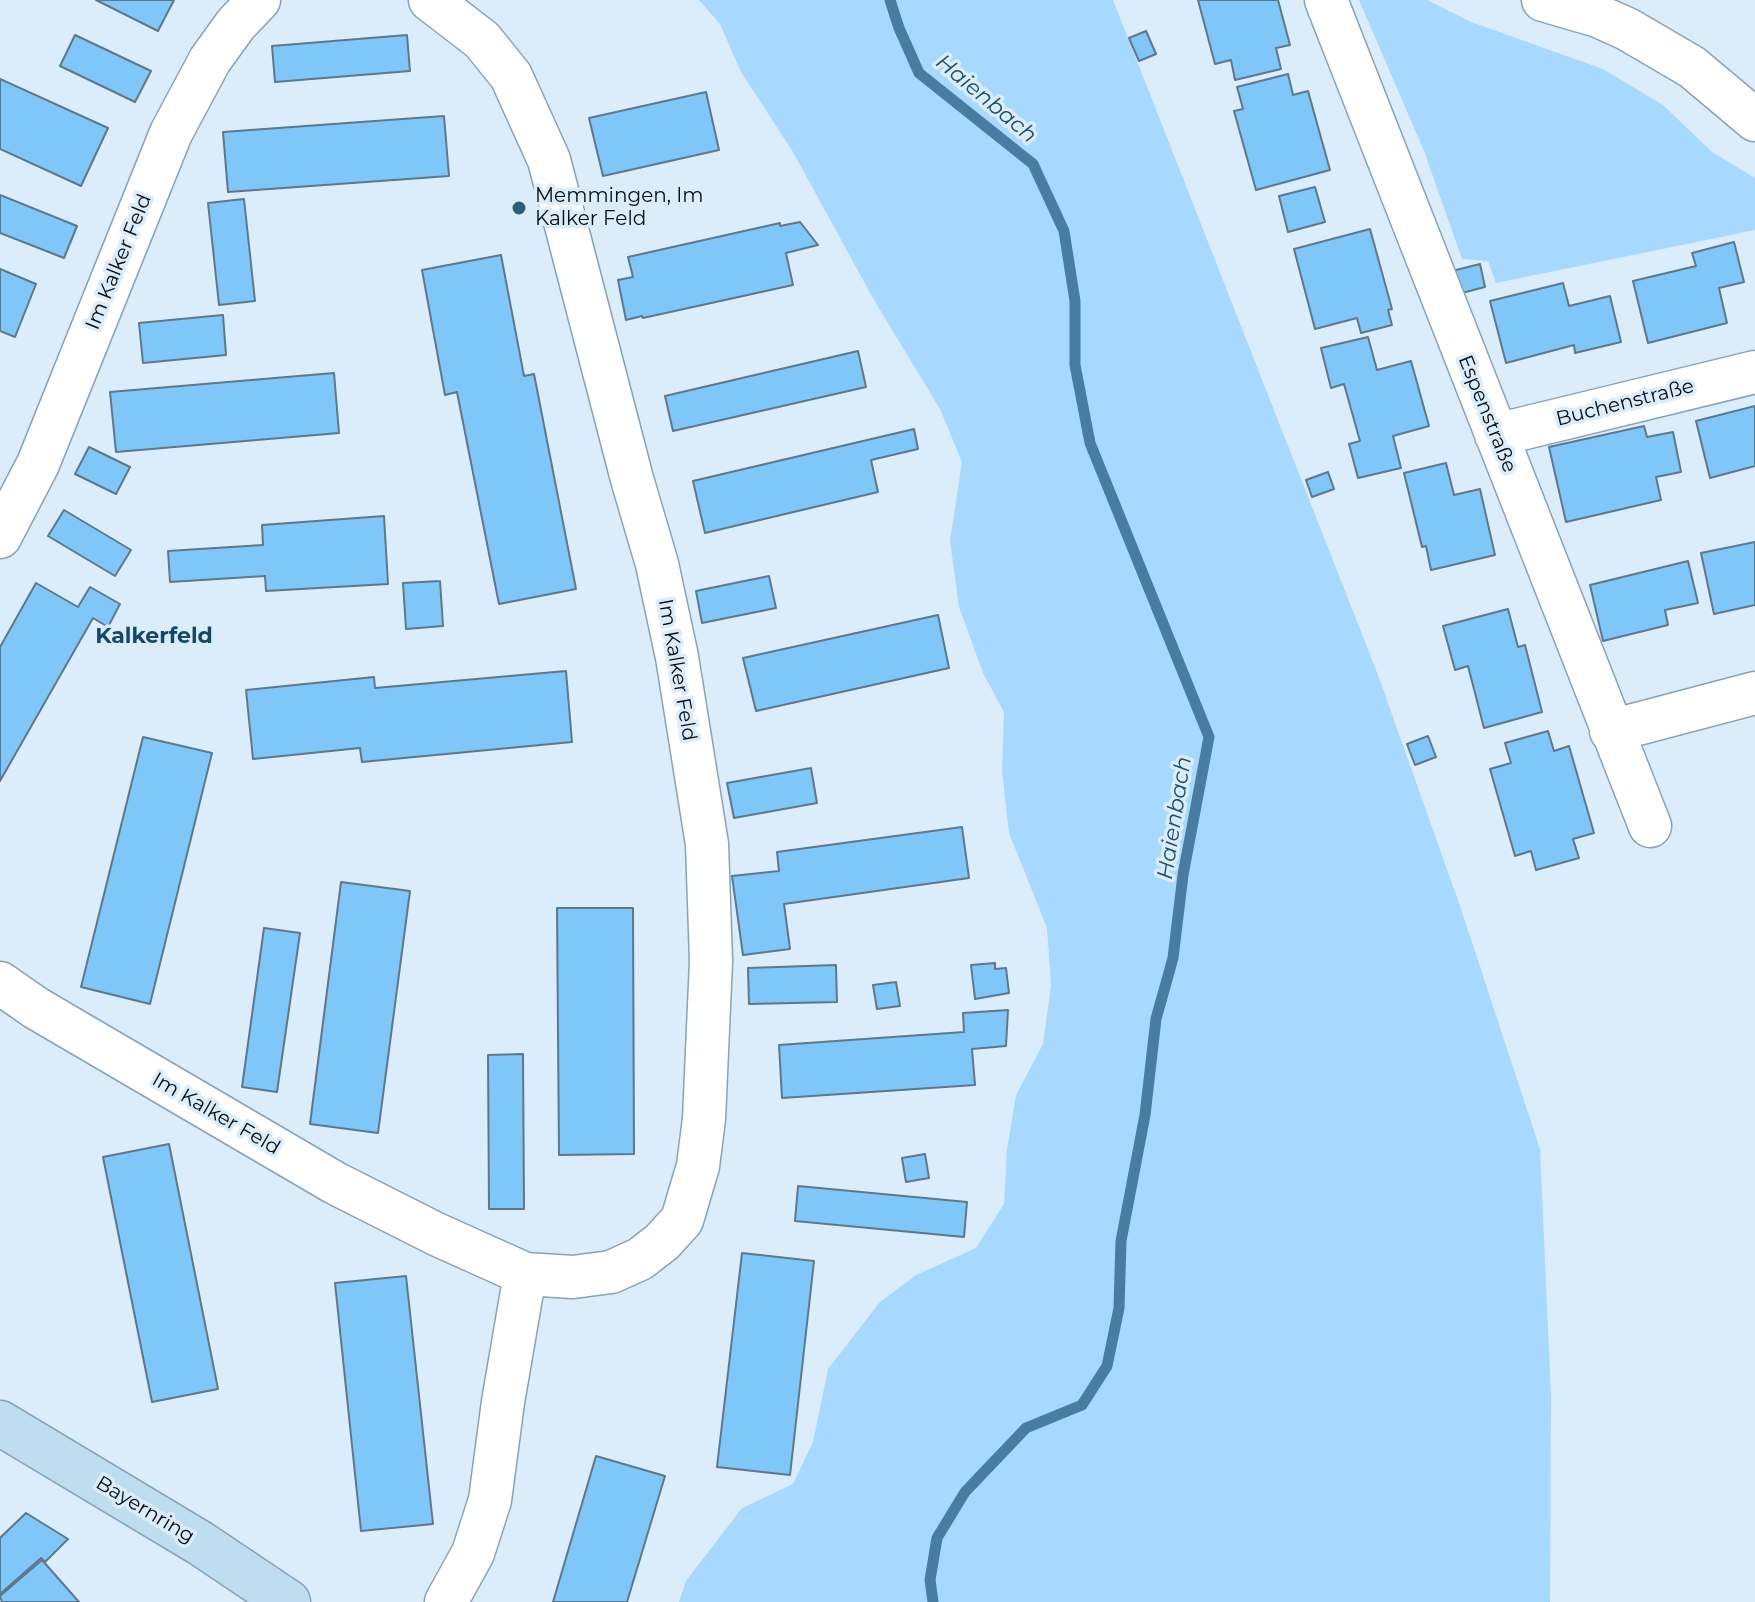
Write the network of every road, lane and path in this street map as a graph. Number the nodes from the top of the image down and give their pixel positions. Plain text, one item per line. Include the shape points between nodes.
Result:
1 (259, 0) edge
2 (430, 0) edge
3 (1326, 0) edge
4 (1543, 0) edge
5 (1600, 8) edge
6 (1755, 120) edge
7 (1755, 372) edge
8 (1496, 435) junction
9 (0, 537) edge
10 (1755, 693) edge
11 (1611, 731) junction
12 (1650, 826) dead end
13 (0, 983) edge
14 (525, 1274) junction
15 (0, 1423) edge
16 (288, 1602) edge
17 (446, 1602) edge

1 - 9 street, Im Kalker Feld via 210,60 171,133 38,464
2 - 14 street, Im Kalker Feld via 482,40 511,76 549,160 657,564 707,844 711,961 705,1104 698,1166 682,1220 640,1259 611,1272 573,1277
3 - 8 street, Espenstraße
4 - 5 street
5 - 6 street via 1692,67
7 - 8 street, Buchenstraße
8 - 11 street, Espenstraße
10 - 11 street
11 - 12 street, Espenstraße
13 - 14 street, Im Kalker Feld via 335,1183
14 - 17 street via 490,1500 473,1553
15 - 16 main road, Bayernring

